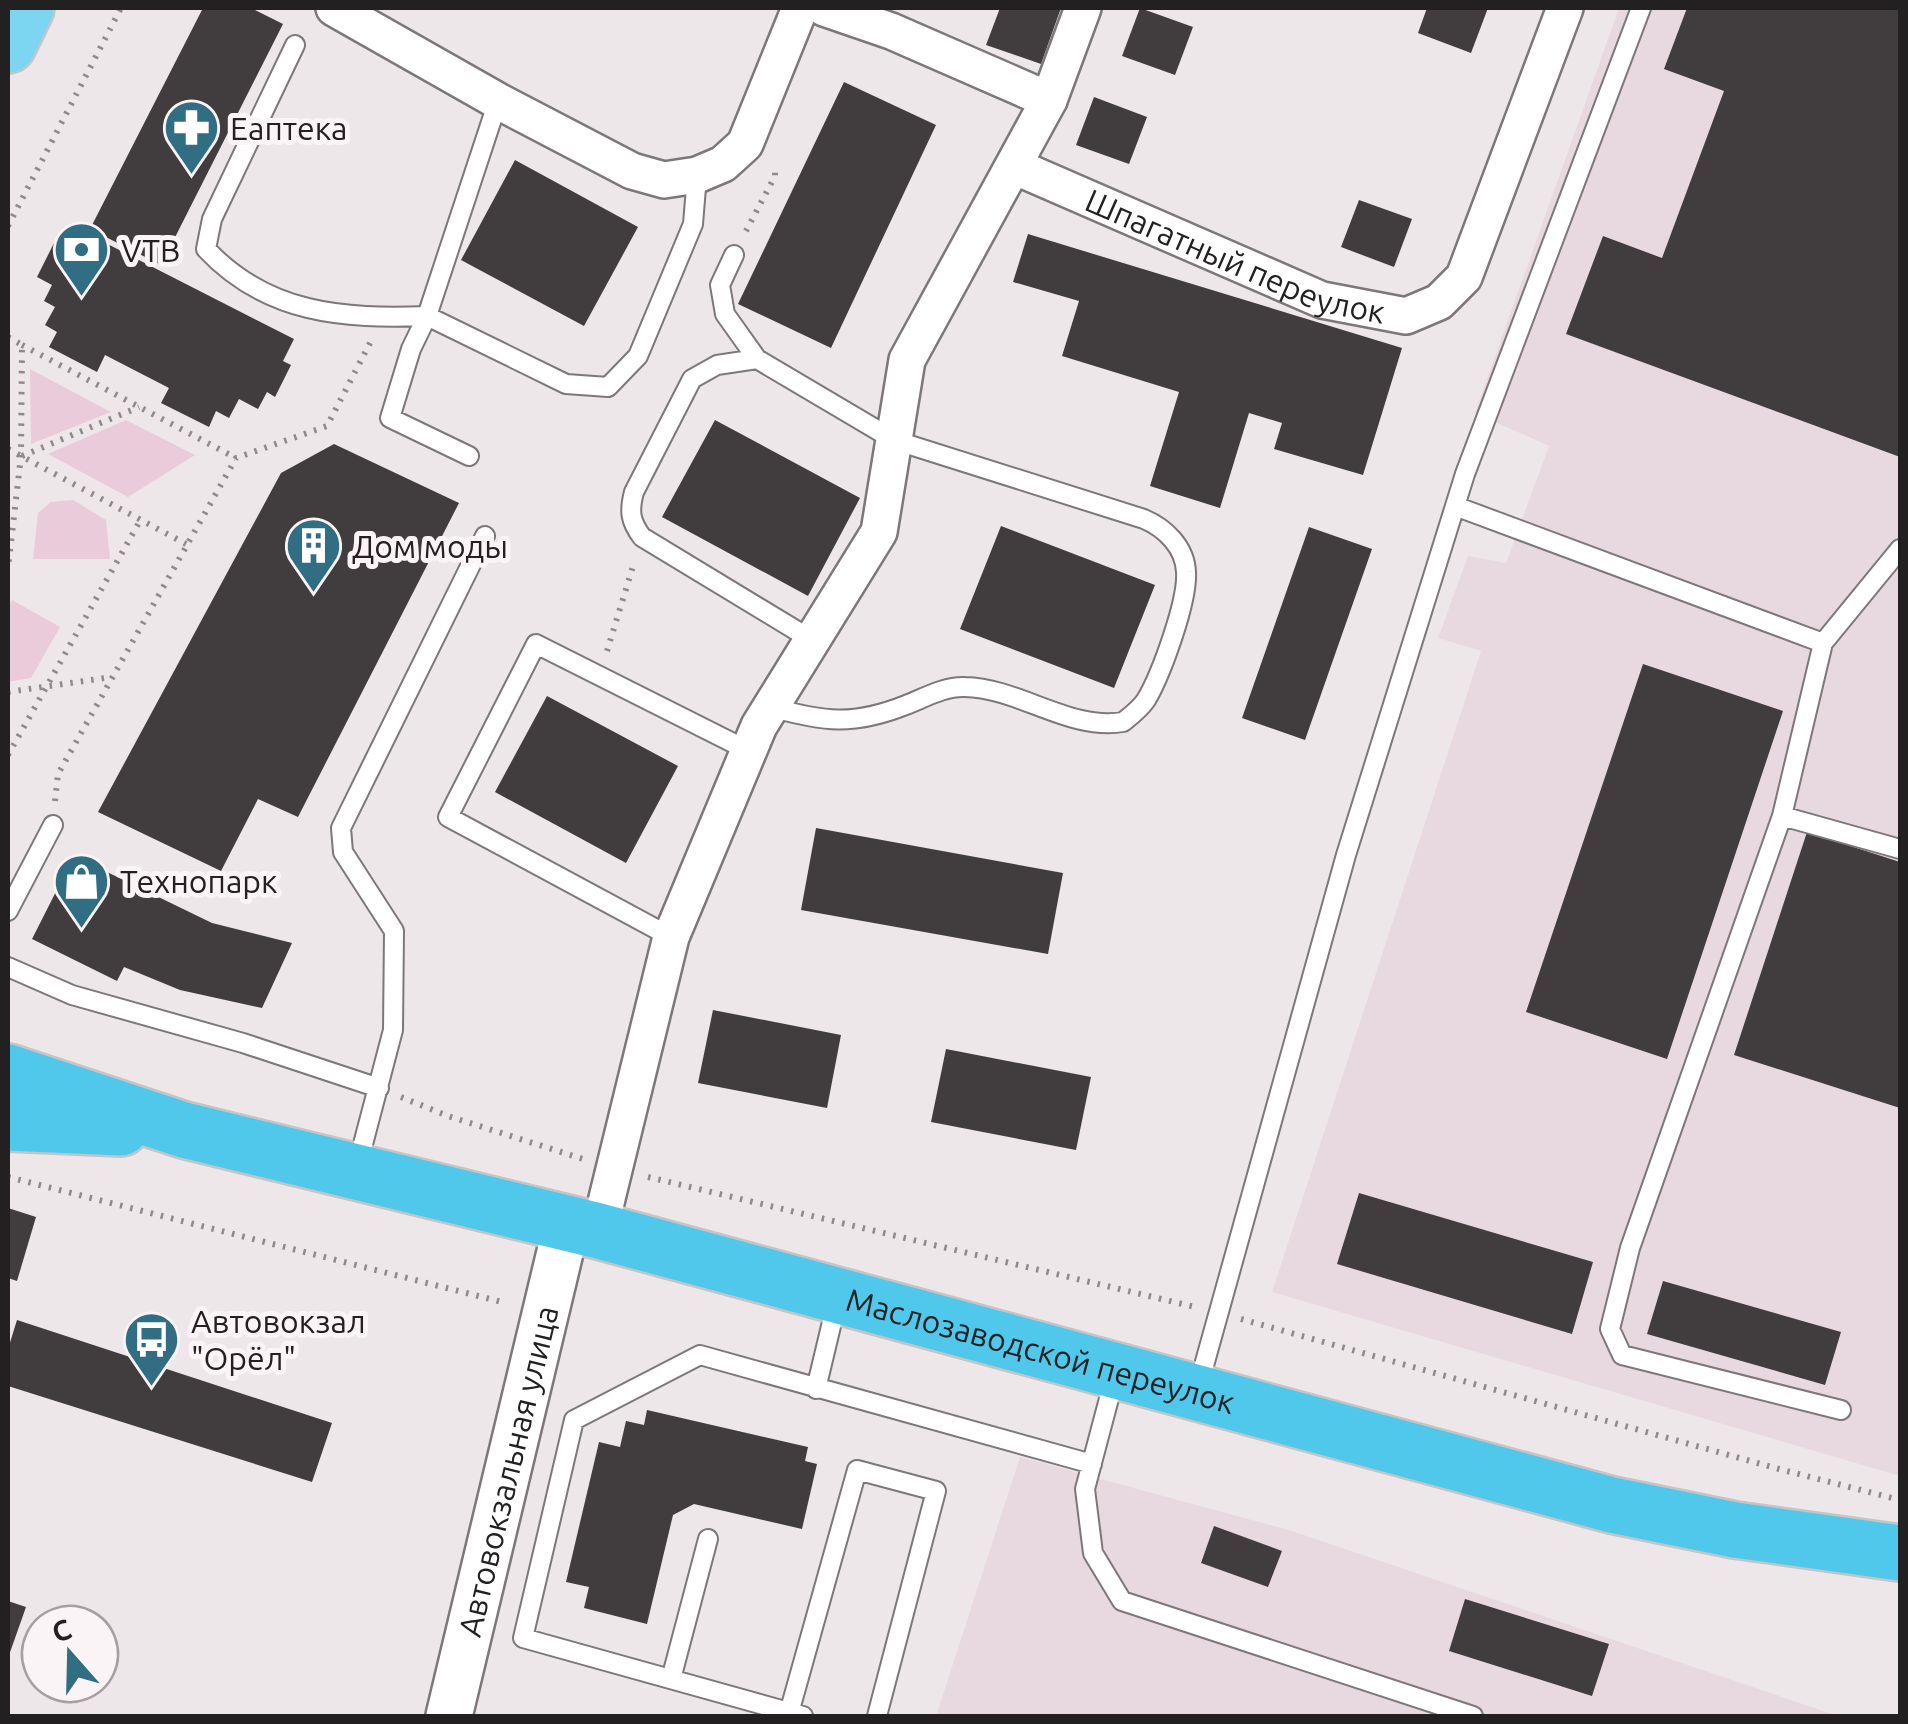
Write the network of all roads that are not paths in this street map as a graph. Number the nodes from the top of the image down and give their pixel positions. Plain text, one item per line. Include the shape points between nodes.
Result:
1 (26, 8) edge
2 (334, 8) edge
3 (800, 8) edge
4 (824, 8) edge
5 (1083, 8) edge
6 (1565, 8) edge
7 (1641, 8) edge
8 (8, 45) edge
9 (295, 45) dead end
10 (1049, 100) junction
11 (498, 101) junction
12 (1014, 166) junction
13 (697, 174) junction
14 (734, 255) dead end
15 (427, 316) junction
16 (757, 359) junction
17 (894, 440) junction
18 (469, 456) dead end
19 (1455, 506) junction
20 (486, 536) dead end
21 (1900, 549) edge
22 (812, 640) junction
23 (1824, 643) junction
24 (770, 707) junction
25 (747, 750) junction
26 (1782, 816) junction
27 (53, 825) road end
28 (1900, 849) edge
29 (8, 911) edge
30 (671, 937) junction
31 (8, 967) edge
32 (8, 1072) edge
33 (379, 1088) junction
34 (8, 1123) edge
35 (184, 1130) junction
36 (355, 1172) junction
37 (583, 1227) junction
38 (839, 1296) junction
39 (1117, 1370) junction
40 (816, 1390) junction
41 (1197, 1390) junction
42 (1842, 1410) dead end
43 (1092, 1464) junction
44 (708, 1539) dead end
45 (1900, 1553) edge
46 (671, 1679) junction
47 (796, 1714) edge
48 (449, 1716) edge
49 (877, 1716) edge
50 (1472, 1716) edge

1 - 8 main road
2 - 11 street
3 - 13 street via 745,144 723,164
4 - 10 street
5 - 10 street
6 - 12 street, Шпагатный переулок via 1464,277 1439,302 1406,316 1322,300
7 - 19 lane
9 - 15 lane via 212,219 206,249 228,272 295,307
10 - 12 street
11 - 13 street via 632,171 664,180
11 - 15 lane
12 - 17 street via 907,360
13 - 15 lane via 693,224 638,356 608,386 566,384
14 - 16 lane via 720,285 725,314
15 - 18 lane via 390,418
16 - 17 lane
16 - 22 lane via 717,365 692,379 634,492 632,524 642,537
17 - 22 street via 879,532
17 - 24 lane via 1162,527 1186,574 1178,619 1146,699 1113,724 961,686 872,718 818,720
19 - 23 lane
19 - 41 lane via 1346,855
20 - 33 lane via 341,828 342,852 394,931 393,1030
21 - 23 lane
22 - 24 street
23 - 26 lane
24 - 25 street
25 - 30 street
25 - 30 lane via 536,644 448,817
26 - 28 lane
26 - 42 lane via 1630,1248 1610,1328 1622,1355
27 - 29 lane
30 - 37 street via 616,1170
31 - 33 lane via 72,996
32 - 35 highway, Маслозаводской переулок
33 - 36 lane
34 - 35 highway, Маслозаводской переулок
35 - 36 highway, Маслозаводской переулок
36 - 37 highway, Маслозаводской переулок
37 - 38 highway, Маслозаводской переулок
37 - 48 street, Автовокзальная улица
38 - 39 highway, Маслозаводской переулок
38 - 40 lane
39 - 41 highway, Маслозаводской переулок
39 - 43 lane
40 - 43 lane
40 - 46 lane via 700,1355 574,1420 524,1638
41 - 45 highway, Маслозаводской переулок via 1612,1504 1735,1530
43 - 50 lane via 1085,1489 1093,1554 1122,1600
44 - 46 lane
46 - 47 lane
47 - 49 lane via 857,1470 936,1491

